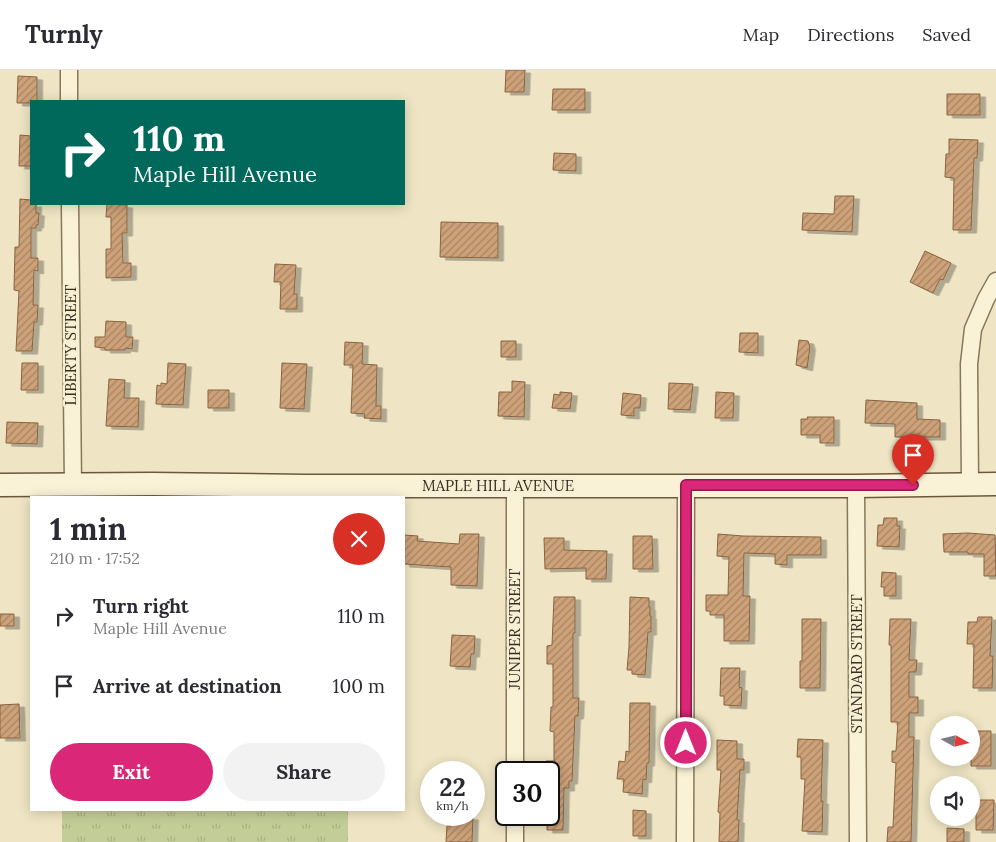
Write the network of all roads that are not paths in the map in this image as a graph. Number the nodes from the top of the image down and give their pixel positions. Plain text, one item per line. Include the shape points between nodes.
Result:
1 (69, 70) edge
2 (69, 100) edge
3 (70, 205) edge
4 (996, 281) edge
5 (970, 484) junction
6 (996, 484) edge
7 (0, 485) edge
8 (73, 485) junction
9 (686, 485) junction
10 (515, 486) junction
11 (856, 486) junction
12 (515, 761) edge
13 (515, 826) edge
14 (515, 842) edge
15 (685, 842) edge
16 (858, 842) edge

1 - 2 street
3 - 8 street, LIBERTY STREET
4 - 5 street via 973,329 969,364
5 - 6 street, MAPLE HILL AVENUE
5 - 11 street, MAPLE HILL AVENUE
7 - 8 street, MAPLE HILL AVENUE
8 - 10 street, MAPLE HILL AVENUE
9 - 10 street, MAPLE HILL AVENUE
9 - 11 street, MAPLE HILL AVENUE
9 - 15 street
10 - 12 street, JUNIPER STREET
11 - 16 street, STANDARD STREET
13 - 14 street

